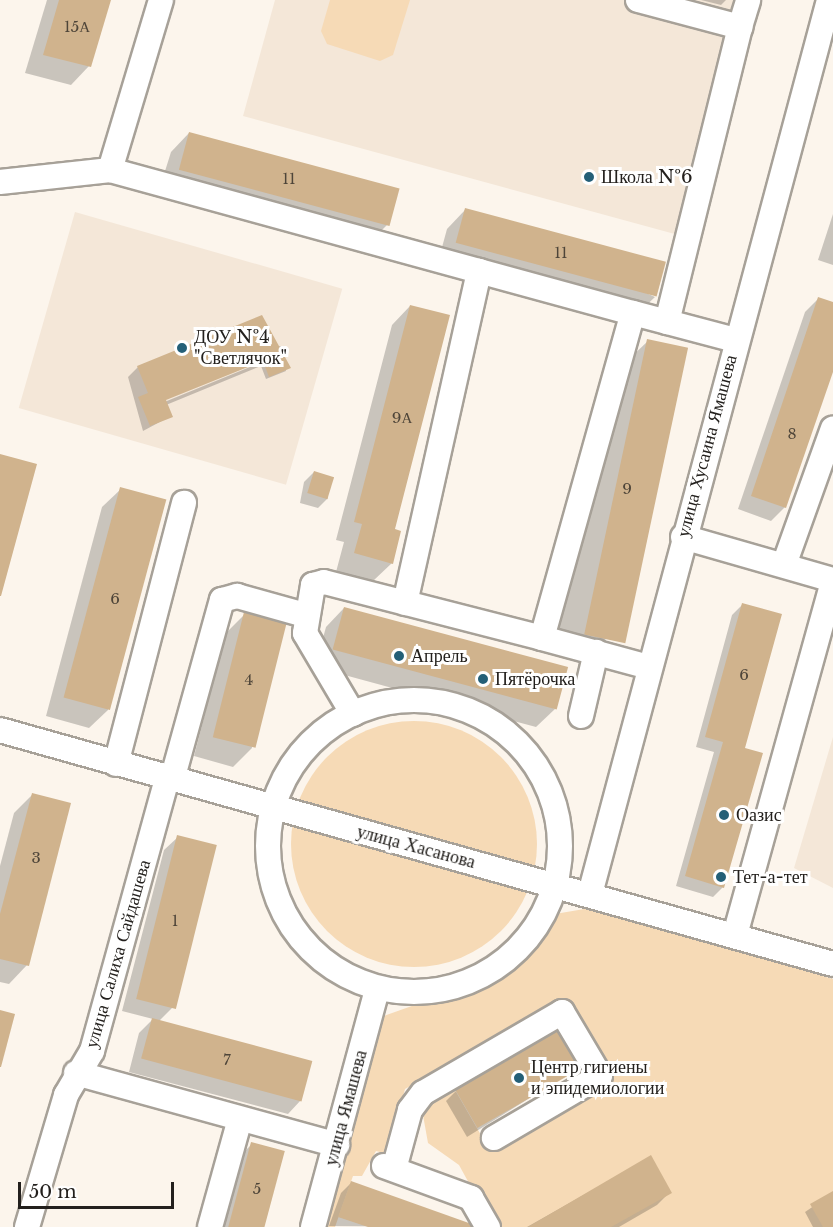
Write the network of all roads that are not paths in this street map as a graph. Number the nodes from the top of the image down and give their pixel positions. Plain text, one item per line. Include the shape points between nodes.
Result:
1 (161, 0) edge
2 (638, 0) edge
3 (748, 0) edge
4 (829, 0) edge
5 (740, 27) junction
6 (110, 170) junction
7 (0, 182) edge
8 (479, 271) junction
9 (633, 313) junction
10 (667, 322) junction
11 (735, 340) junction
12 (833, 428) edge
13 (184, 503) dead end
14 (683, 537) junction
15 (784, 565) junction
16 (833, 580) edge
17 (405, 603) junction
18 (305, 615) junction
19 (542, 638) junction
20 (596, 652) junction
21 (649, 667) junction
22 (352, 714) junction
23 (581, 716) dead end
24 (0, 730) edge
25 (116, 764) junction
26 (170, 779) junction
27 (272, 808) junction
28 (555, 884) junction
29 (590, 894) junction
30 (735, 935) junction
31 (833, 964) edge
32 (377, 989) junction
33 (76, 1073) junction
34 (240, 1119) junction
35 (494, 1138) dead end
36 (337, 1145) junction
37 (27, 1227) edge
38 (210, 1227) edge
39 (313, 1227) edge
40 (488, 1227) edge

1 - 6 street
2 - 5 street
3 - 5 street
4 - 11 street, улица Хусаина Ямашева
5 - 10 street
6 - 7 street
6 - 8 street
8 - 9 street
8 - 17 street
9 - 10 street
9 - 19 street
10 - 11 street
11 - 14 street, улица Хусаина Ямашева
12 - 15 street
13 - 25 street
14 - 15 street
14 - 21 street, улица Хусаина Ямашева
15 - 16 street
16 - 30 street
17 - 18 street via 318,582
17 - 19 street
18 - 22 street via 308,639
18 - 26 street, улица Салиха Сайдашева via 237,596 222,600
19 - 20 street
20 - 21 street
20 - 23 street
21 - 29 street, улица Хусаина Ямашева
22 - 27 street via 330,724 305,747 288,769
22 - 28 street via 375,704 425,699 473,711 514,739 544,779 559,826
24 - 25 street, улица Хасанова
25 - 26 street, улица Хасанова
26 - 27 street, улица Хасанова
26 - 33 street, улица Салиха Сайдашева via 92,1051
27 - 28 street, улица Хасанова
27 - 32 street via 269,847 279,899 299,936 333,970
28 - 29 street, улица Хасанова
28 - 32 street via 541,920 511,957 470,982 424,993
29 - 30 street, улица Хасанова
30 - 31 street, улица Хасанова
32 - 36 street, улица Ямашева
33 - 34 street
33 - 37 street, улица Салиха Сайдашева
34 - 36 street
34 - 38 street
35 - 40 street via 600,1076 562,1012 423,1093 410,1110 389,1168 471,1198
36 - 39 street, улица Ямашева

